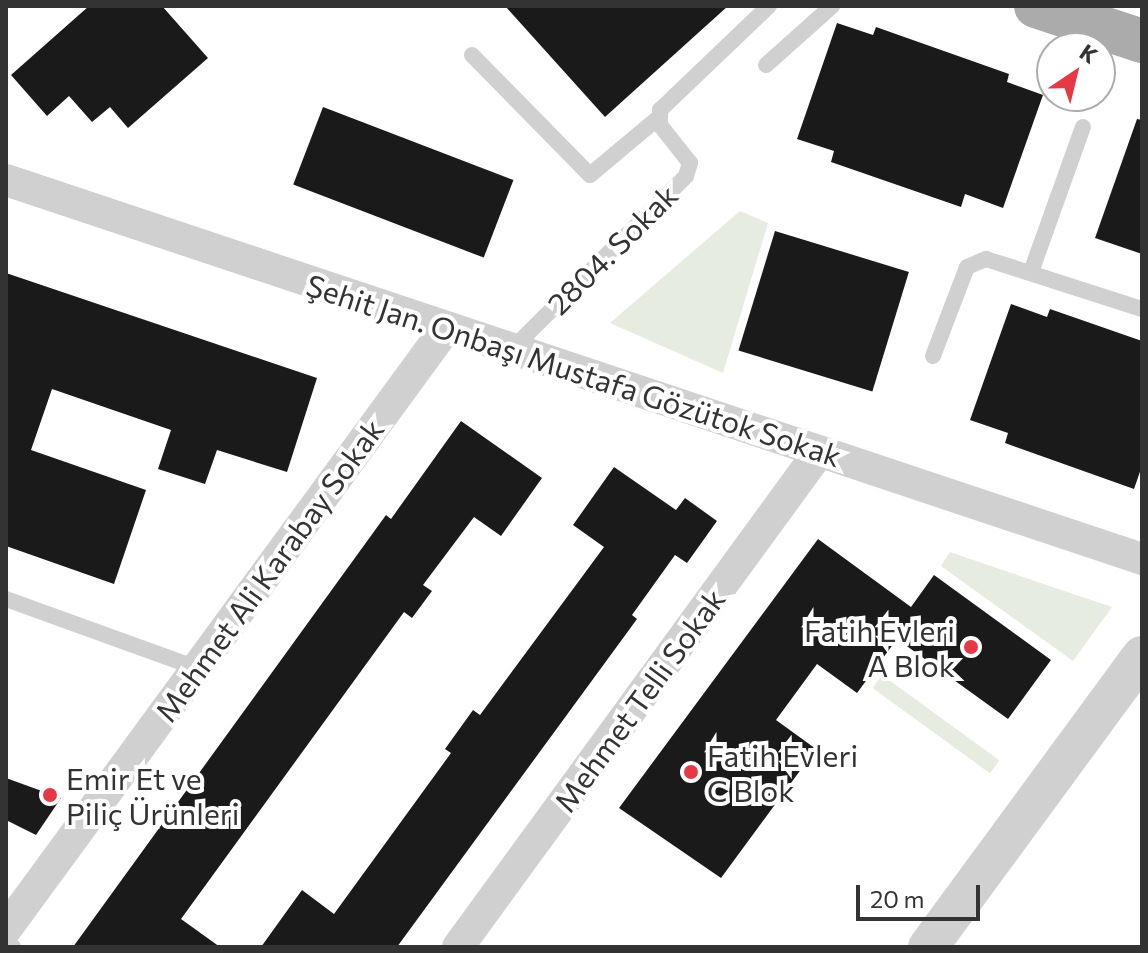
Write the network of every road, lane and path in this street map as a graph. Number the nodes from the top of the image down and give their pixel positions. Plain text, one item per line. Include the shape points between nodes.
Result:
1 (769, 6) edge
2 (832, 6) edge
3 (1036, 6) edge
4 (1142, 41) edge
5 (472, 55) dead end
6 (766, 65) dead end
7 (657, 119) junction
8 (1083, 127) dead end
9 (6, 180) edge
10 (1031, 272) junction
11 (1142, 309) edge
12 (447, 327) junction
13 (512, 349) junction
14 (933, 356) dead end
15 (819, 452) junction
16 (1142, 559) edge
17 (6, 599) edge
18 (1142, 656) edge
19 (197, 668) junction
20 (6, 929) edge
21 (6, 942) edge
22 (13, 947) edge
23 (458, 947) edge
24 (928, 947) edge

1 - 7 lane via 665,105
2 - 6 lane
3 - 4 main road
5 - 7 lane via 590,175
7 - 13 lane, 2804. Sokak via 687,157 689,171
8 - 10 lane
9 - 12 street, Şehit Jan. Onbaşı Mustafa Gözütok Sokak
10 - 11 lane
10 - 14 lane via 986,259 967,267
12 - 13 street, Şehit Jan. Onbaşı Mustafa Gözütok Sokak
12 - 19 street, Mehmet Ali Karabay Sokak
13 - 15 street, Şehit Jan. Onbaşı Mustafa Gözütok Sokak
15 - 16 street, Şehit Jan. Onbaşı Mustafa Gözütok Sokak
15 - 23 street, Mehmet Telli Sokak
17 - 19 lane
18 - 24 street
19 - 20 street, Mehmet Ali Karabay Sokak
21 - 22 lane

